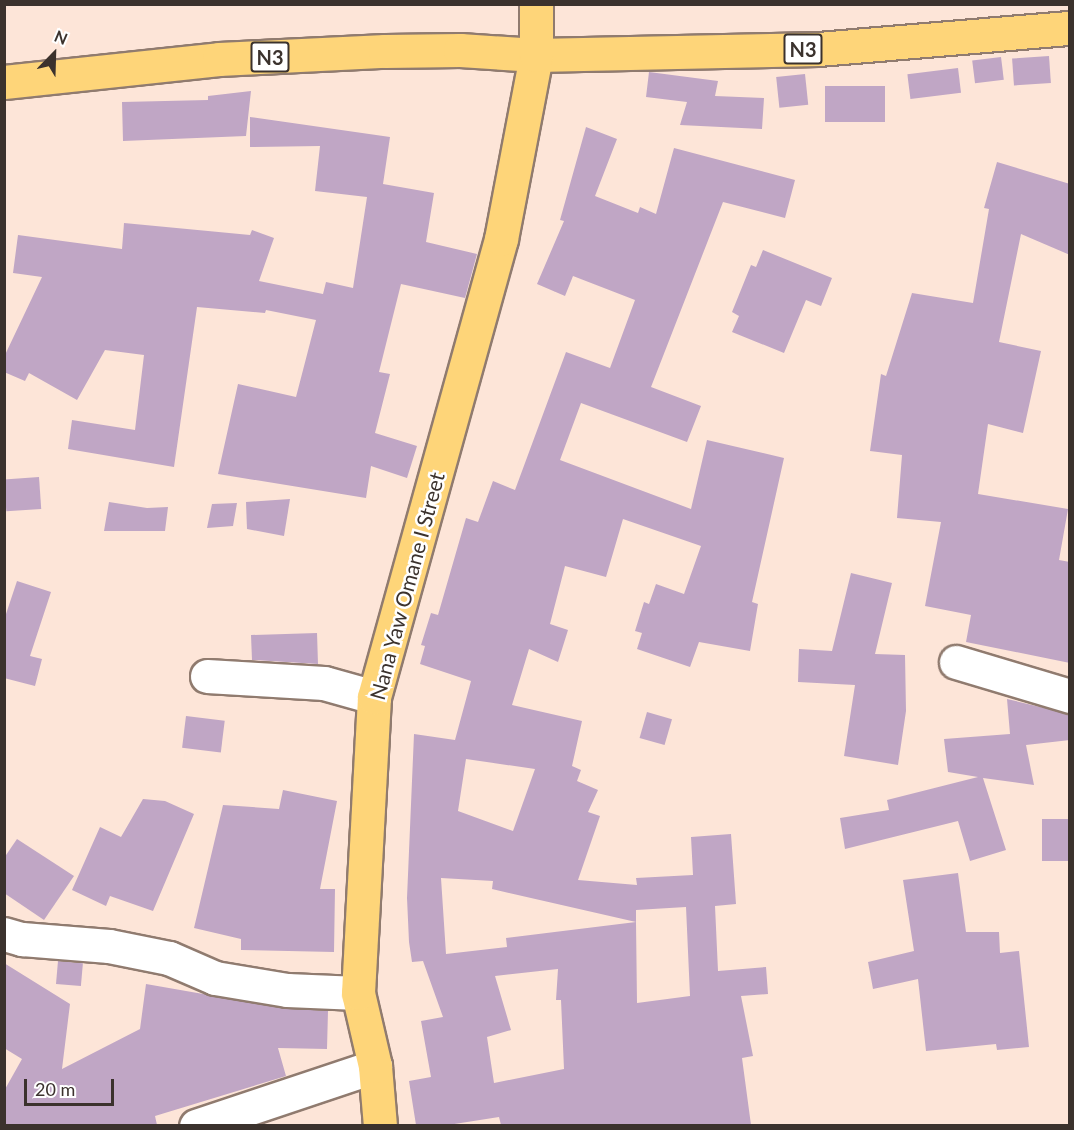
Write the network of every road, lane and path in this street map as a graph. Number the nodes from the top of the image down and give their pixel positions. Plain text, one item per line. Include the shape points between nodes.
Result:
1 (536, 4) edge
2 (1070, 28) edge
3 (536, 55) junction
4 (4, 82) edge
5 (956, 662) dead end
6 (207, 676) dead end
7 (1070, 696) edge
8 (374, 697) junction
9 (4, 934) edge
10 (358, 993) junction
11 (375, 1066) junction
12 (196, 1125) edge
13 (380, 1125) edge

1 - 3 main road, Nana Yaw Omane I Street
2 - 3 main road, N3 via 818,49
3 - 4 main road, N3 via 449,50 219,59
3 - 8 main road, Nana Yaw Omane I Street via 501,239
5 - 7 street
6 - 8 street via 324,683
8 - 10 main road, Nana Yaw Omane I Street
9 - 10 street via 109,946 169,958 215,978 277,988
10 - 11 main road, Nana Yaw Omane I Street
11 - 12 street
11 - 13 main road, Nana Yaw Omane I Street

